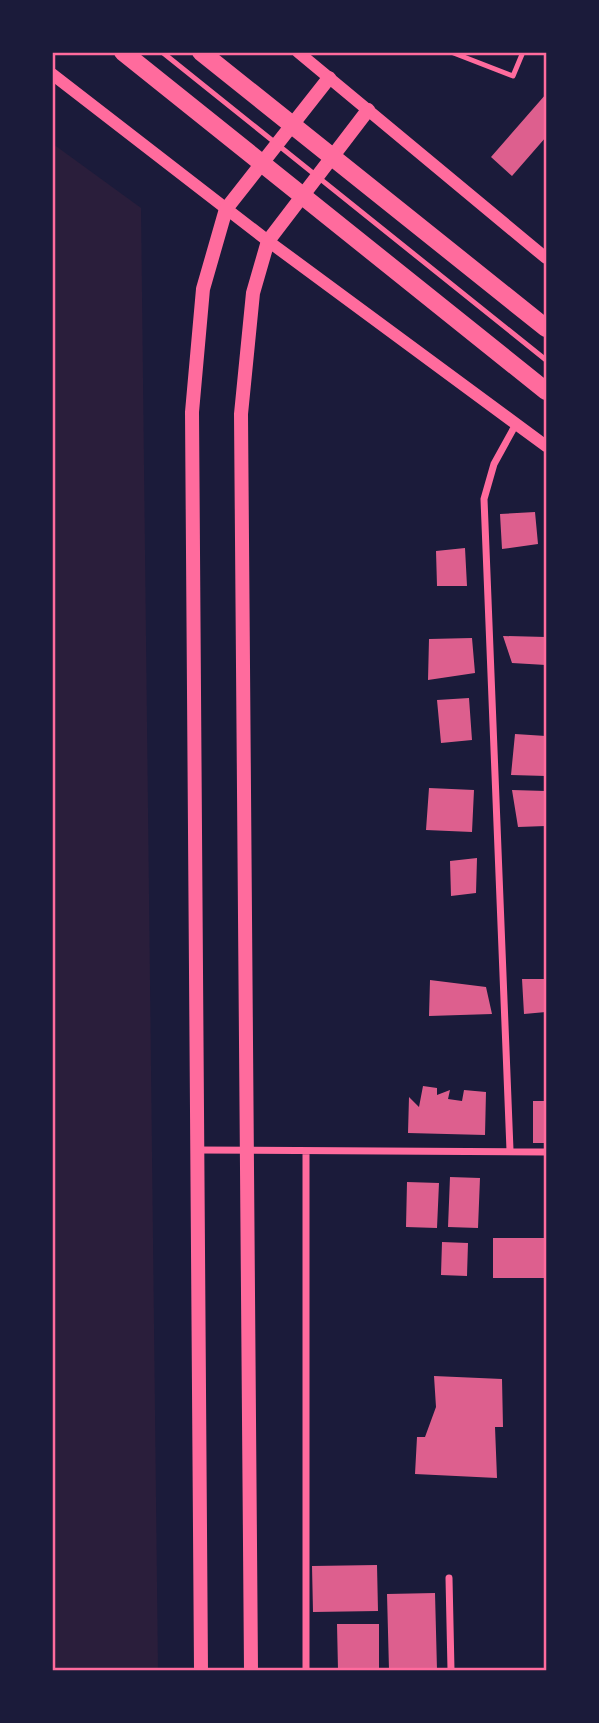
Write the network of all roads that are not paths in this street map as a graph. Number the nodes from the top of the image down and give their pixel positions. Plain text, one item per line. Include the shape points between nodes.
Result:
1 (123, 52) edge
2 (162, 52) edge
3 (201, 52) edge
4 (298, 52) edge
5 (451, 52) edge
6 (523, 52) edge
7 (52, 74) edge
8 (329, 78) junction
9 (368, 110) junction
10 (291, 125) junction
11 (275, 145) junction
12 (332, 157) junction
13 (260, 164) junction
14 (316, 177) junction
15 (301, 197) junction
16 (226, 209) junction
17 (268, 241) junction
18 (547, 258) edge
19 (547, 328) edge
20 (547, 360) edge
21 (547, 391) edge
22 (516, 424) junction
23 (547, 446) edge
24 (196, 1150) junction
25 (510, 1150) junction
26 (306, 1151) junction
27 (246, 1152) junction
28 (547, 1152) edge
29 (449, 1578) dead end
30 (201, 1671) edge
31 (251, 1671) edge
32 (306, 1671) edge
33 (451, 1671) edge

1 - 13 main road
2 - 11 lane
3 - 10 main road
4 - 8 street
5 - 6 lane via 513,76
7 - 16 street
8 - 9 street
8 - 10 main road
9 - 12 main road
9 - 18 street
10 - 11 main road
10 - 12 main road
11 - 13 main road
11 - 14 lane
12 - 14 main road
12 - 19 main road
13 - 15 main road
13 - 16 main road
14 - 15 main road
14 - 20 lane
15 - 17 main road
15 - 21 main road
16 - 17 street
16 - 24 main road via 203,289 192,412
17 - 22 street
17 - 27 main road via 253,293 242,414
22 - 23 street
22 - 25 street via 494,464 484,499
24 - 27 street
24 - 30 main road
25 - 26 street
25 - 28 street
26 - 27 street
26 - 32 street
27 - 31 main road
29 - 33 street

